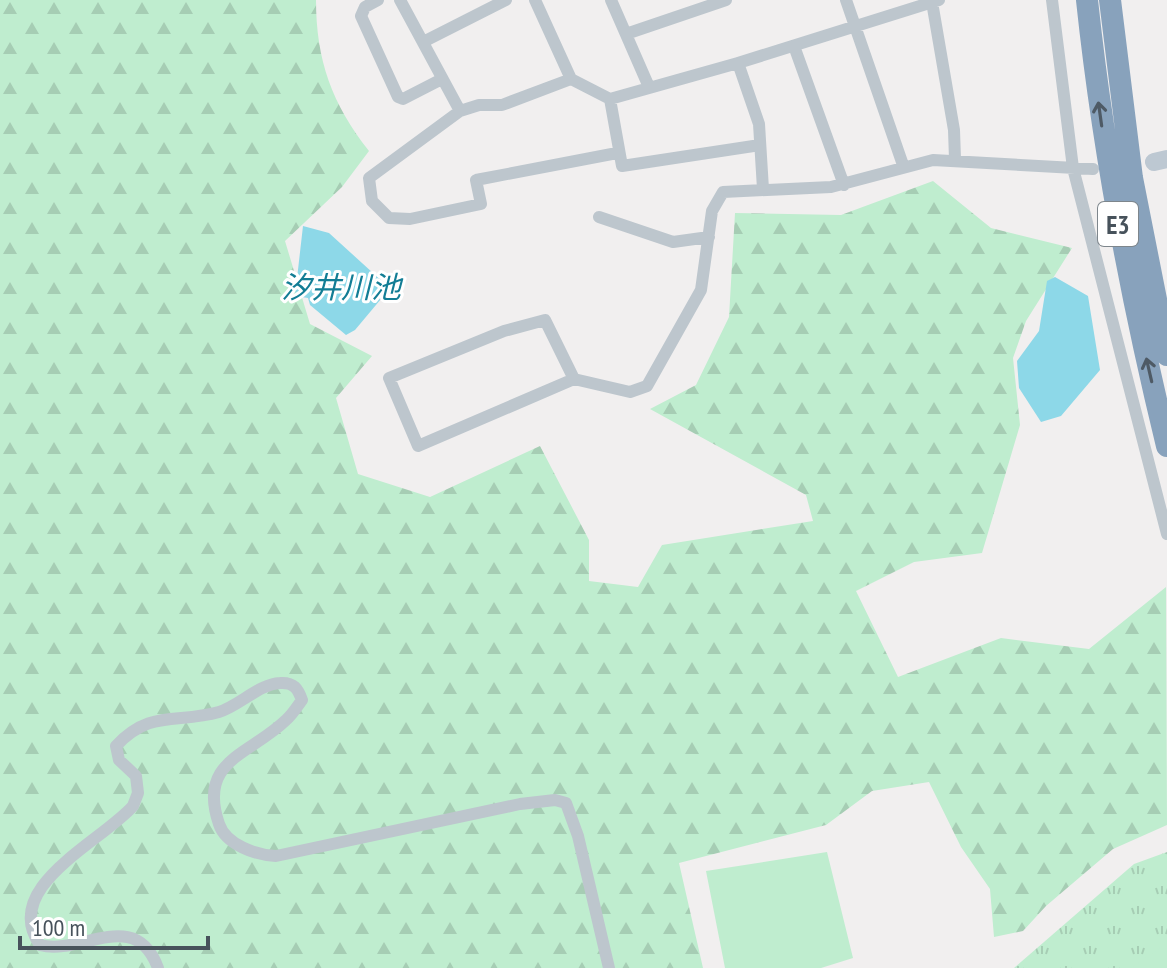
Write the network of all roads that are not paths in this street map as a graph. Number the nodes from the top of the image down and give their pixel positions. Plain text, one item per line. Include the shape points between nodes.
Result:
1 (378, 0) edge
2 (400, 0) edge
3 (506, 0) edge
4 (535, 0) edge
5 (611, 0) edge
6 (726, 0) edge
7 (846, 0) edge
8 (1052, 0) edge
9 (1087, 0) edge
10 (1110, 0) edge
11 (1118, 0) edge
12 (936, 1) edge
13 (855, 27) junction
14 (626, 34) junction
15 (423, 42) junction
16 (794, 46) junction
17 (738, 63) junction
18 (442, 79) junction
19 (571, 79) junction
20 (649, 87) junction
21 (610, 99) junction
22 (460, 111) junction
23 (760, 145) junction
24 (617, 153) junction
25 (955, 159) junction
26 (903, 165) junction
27 (1073, 168) junction
28 (1093, 169) dead end
29 (844, 185) junction
30 (763, 189) junction
31 (599, 217) dead end
32 (709, 237) junction
33 (1148, 270) junction
34 (1167, 355) edge
35 (574, 379) junction
36 (1167, 446) edge
37 (1167, 534) edge
38 (158, 968) edge
39 (609, 968) edge

1 - 18 street via 361,16 398,97
2 - 15 street
3 - 15 street
4 - 19 street
5 - 14 street
6 - 14 street
7 - 13 street
8 - 27 street
36 -> 9 highway, E3 via 1110,183
10 - 33 highway, E3
11 - 33 highway
12 - 13 street
12 - 25 street
13 - 16 street
13 - 26 street
14 - 20 street
15 - 18 street
16 - 17 street
16 - 29 street
17 - 20 street
17 - 23 street via 759,124
18 - 22 street
19 - 21 street
19 - 22 street via 502,105
20 - 21 street
21 - 24 street
22 - 24 street via 369,178 372,201 389,218 410,219 481,204 476,180
23 - 24 street via 622,166
23 - 30 street
25 - 26 street
25 - 27 street
26 - 29 street
27 - 28 street
27 - 37 street
29 - 30 street
30 - 32 street via 723,192 712,211
31 - 32 street via 673,242
32 - 35 street via 701,290 647,386 630,392
33 - 34 highway, E3
35 - 35 street via 545,320 389,378 418,446
38 - 39 street via 152,953 122,936 86,940 70,948 40,945 27,918 34,893 133,806 136,776 119,760 116,746 131,729 221,711 277,682 297,688 302,700 288,719 225,763 214,785 213,808 221,831 263,855 520,804 566,803

